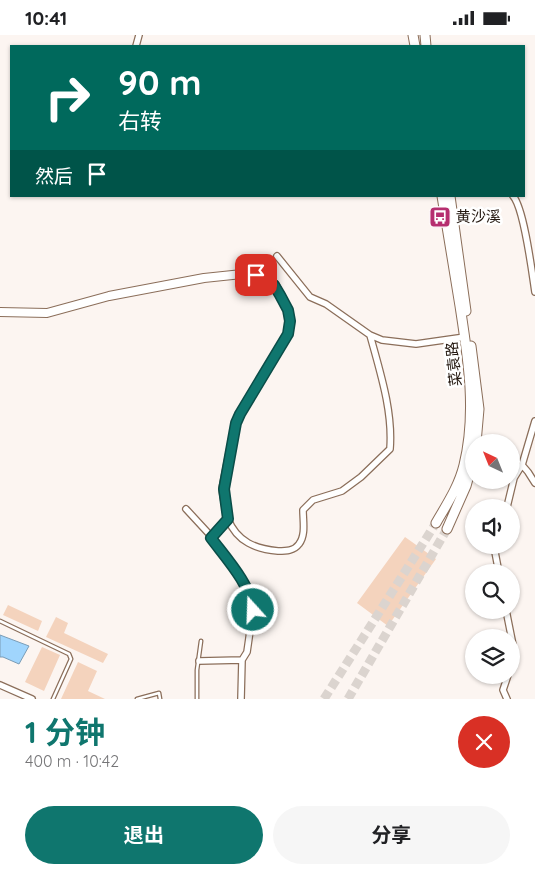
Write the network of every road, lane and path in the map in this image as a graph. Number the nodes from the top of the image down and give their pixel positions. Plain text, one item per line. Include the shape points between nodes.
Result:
1 (442, 197) edge
2 (450, 197) edge
3 (514, 197) edge
4 (277, 256) dead end
5 (535, 292) edge
6 (0, 312) edge
7 (370, 335) junction
8 (464, 337) junction
9 (535, 421) edge
10 (477, 434) edge
11 (522, 465) junction
12 (535, 483) edge
13 (465, 488) edge
14 (509, 499) edge
15 (186, 509) dead end
16 (228, 519) junction
17 (436, 523) tunnel mouth
18 (447, 529) tunnel mouth
19 (211, 538) junction
20 (0, 621) edge
21 (201, 641) dead end
22 (242, 660) junction
23 (198, 661) junction
24 (505, 684) edge
25 (0, 685) edge
26 (32, 699) edge
27 (53, 699) edge
28 (136, 699) edge
29 (160, 699) edge
30 (198, 699) edge
31 (241, 699) edge
32 (507, 699) edge

1 - 8 main road, 菜袁路
2 - 10 main road, 菜袁路 via 478,390
3 - 5 street via 521,215
4 - 7 street via 310,297 326,304
6 - 16 street via 47,313 109,296 242,274 256,275 274,285 288,310 288,334 236,423 224,489
7 - 8 street via 382,340 416,344
7 - 16 street via 392,431 390,449 342,491 313,500 303,510 303,535 298,546 288,551 260,549 244,541
8 - 17 main road, 菜袁路 via 471,409 469,437 458,482
9 - 11 street
11 - 12 street
11 - 14 street via 514,478
13 - 18 main road
15 - 19 street
16 - 19 street
19 - 22 street via 252,600 247,652
20 - 27 lane via 69,655 71,659
21 - 23 lane
22 - 23 street
22 - 31 street
23 - 30 lane
24 - 32 street via 503,690
25 - 26 street
28 - 29 lane via 159,693

